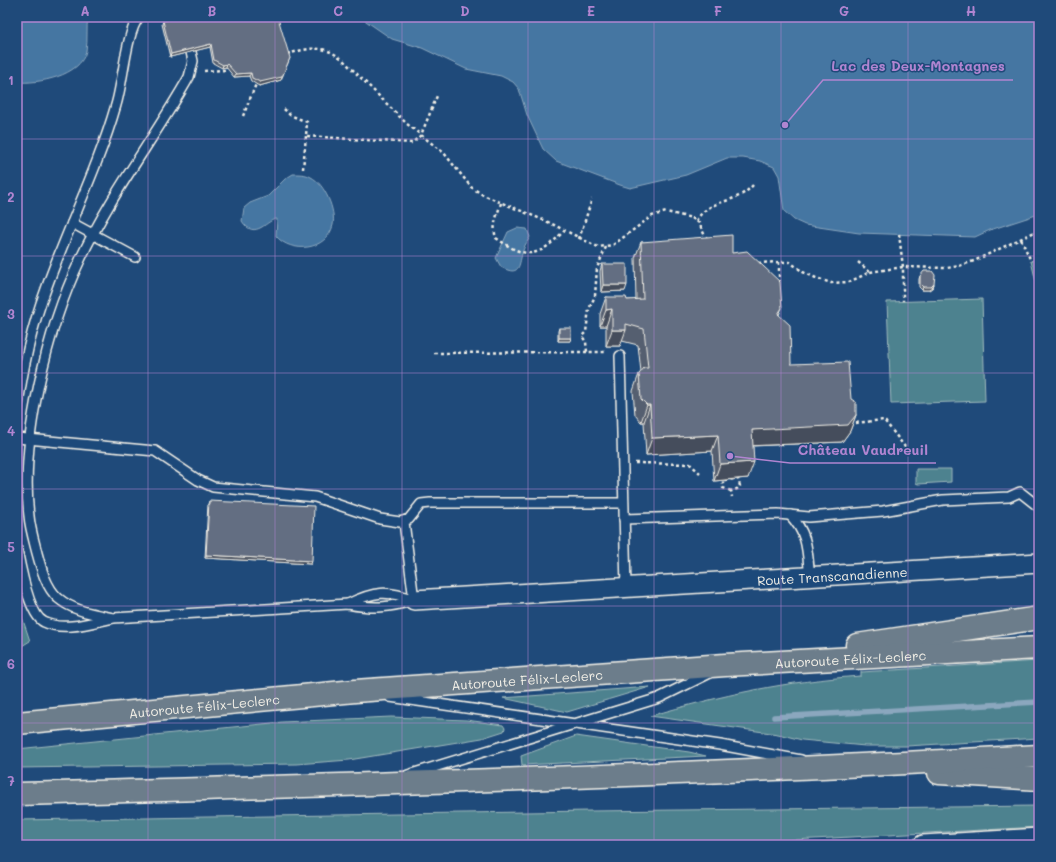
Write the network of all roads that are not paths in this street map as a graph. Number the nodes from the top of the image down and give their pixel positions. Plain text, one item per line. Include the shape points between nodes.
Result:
1 (139, 17) edge
2 (192, 52) edge
3 (72, 224) junction
4 (93, 234) junction
5 (135, 257) dead end
6 (620, 356) road end
7 (17, 413) edge
8 (17, 438) edge
9 (31, 439) junction
10 (623, 503) junction
11 (1039, 507) edge
12 (790, 515) junction
13 (624, 519) junction
14 (404, 522) junction
15 (17, 549) edge
16 (1039, 563) edge
17 (810, 578) junction
18 (626, 586) junction
19 (414, 600) junction
20 (348, 604) junction
21 (113, 618) junction
22 (1039, 618) edge
23 (1039, 648) edge
24 (725, 665) junction
25 (356, 691) junction
26 (17, 723) edge
27 (576, 724) junction
28 (1039, 756) edge
29 (840, 767) junction
30 (1039, 779) edge
31 (376, 784) junction
32 (17, 794) edge
33 (1039, 838) edge
34 (923, 845) edge

1 - 3 lane via 130,36 112,122
2 - 4 lane via 193,61 189,77
3 - 4 lane
3 - 7 lane via 37,314
4 - 5 lane
4 - 9 lane via 67,290 51,340 38,391
6 - 10 lane
8 - 9 lane
9 - 14 lane via 155,451 213,487 315,497 380,519
9 - 21 lane via 29,516 45,578 51,590 65,603 90,613
10 - 13 lane
10 - 14 lane via 430,503 421,504
11 - 12 lane via 1020,492 1009,497 943,500 883,511 809,517
12 - 13 lane
12 - 17 lane via 802,528
13 - 18 lane
14 - 19 lane
15 - 21 lane via 32,608 39,619 50,624 77,626
16 - 17 street, Route Transcanadienne
17 - 18 street, Route Transcanadienne
18 - 19 street, Route Transcanadienne
19 - 20 lane via 394,606 371,608
19 - 20 lane via 396,593 366,594
20 - 21 lane
22 - 24 highway
23 - 24 highway, Autoroute Félix-Leclerc
24 - 25 highway, Autoroute Félix-Leclerc
24 - 27 lane via 659,698
25 - 26 highway, Autoroute Félix-Leclerc
25 - 27 lane
27 - 29 lane via 720,745
27 - 31 lane
28 - 29 highway
29 - 30 highway
29 - 31 highway
31 - 32 highway
33 - 34 street

